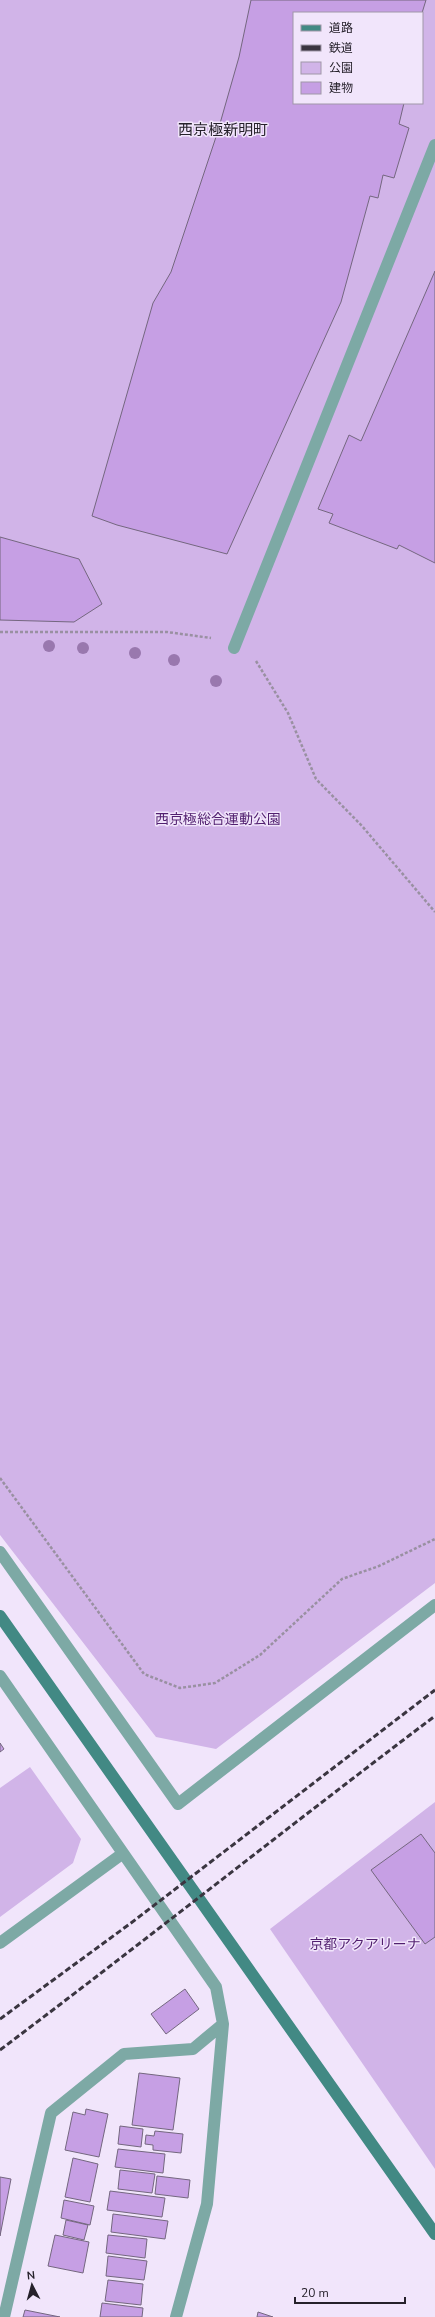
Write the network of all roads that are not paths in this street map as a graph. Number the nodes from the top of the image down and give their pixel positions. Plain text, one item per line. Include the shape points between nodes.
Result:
1 (435, 145) edge
2 (234, 648) road end
3 (0, 1552) edge
4 (435, 1605) edge
5 (0, 1616) edge
6 (0, 1676) edge
7 (122, 1854) junction
8 (0, 1943) edge
9 (223, 2024) junction
10 (435, 2234) edge
11 (4, 2317) edge
12 (176, 2317) edge

1 - 2 street
3 - 4 street via 178,1804
5 - 10 street
6 - 7 street
7 - 8 street
7 - 9 street via 216,1988
9 - 11 street via 193,2049 124,2054 51,2113
9 - 12 street via 207,2204

